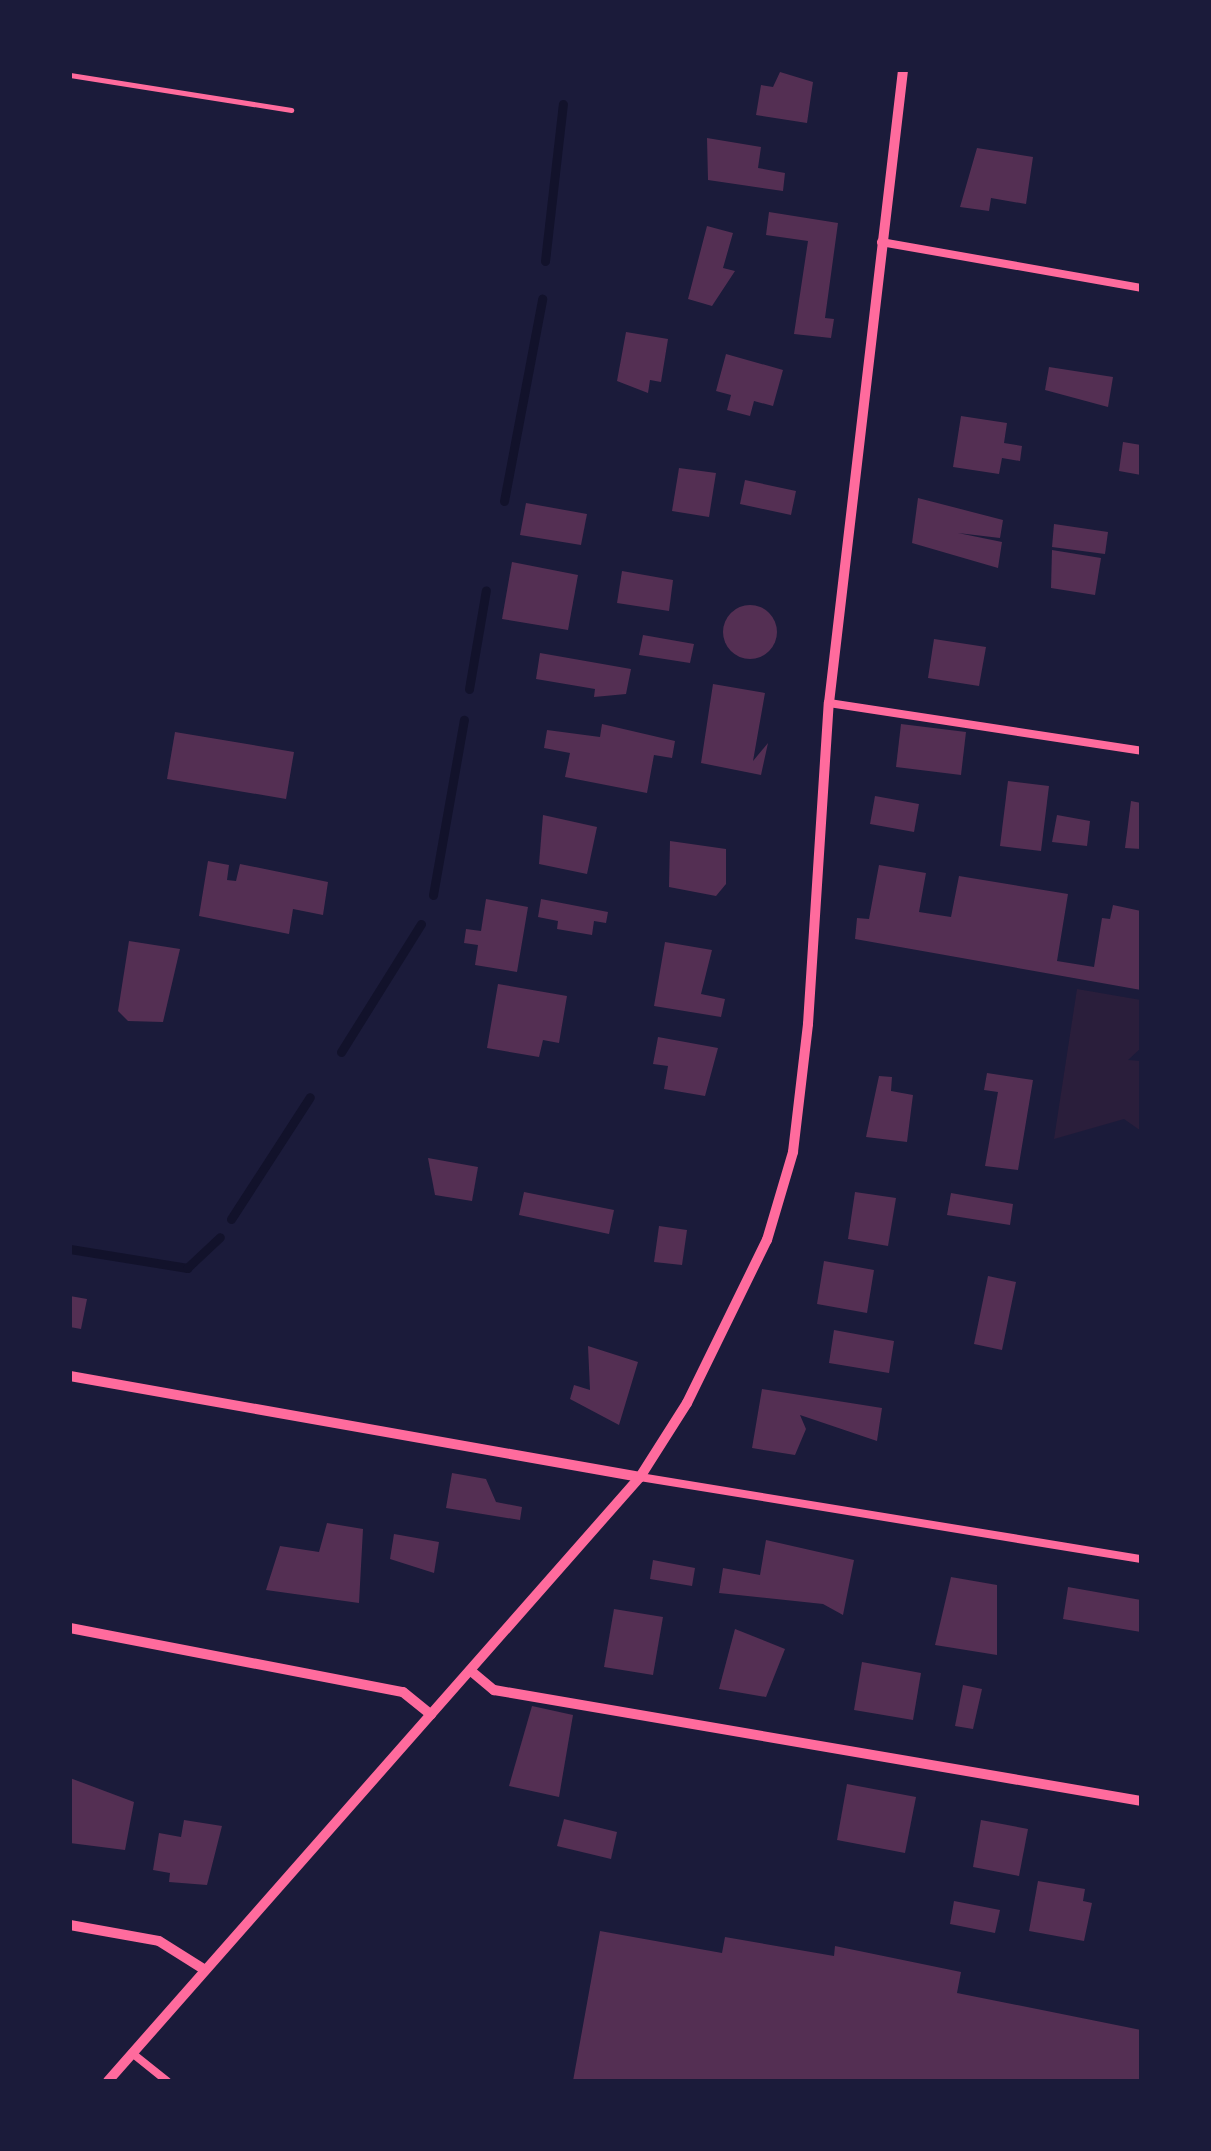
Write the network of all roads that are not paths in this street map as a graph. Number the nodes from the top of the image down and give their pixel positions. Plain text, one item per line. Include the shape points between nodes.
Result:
1 (903, 70) edge
2 (881, 242) junction
3 (1141, 288) edge
4 (828, 704) junction
5 (1141, 751) edge
6 (70, 1376) edge
7 (640, 1477) junction
8 (1141, 1559) edge
9 (70, 1628) edge
10 (471, 1671) junction
11 (431, 1715) junction
12 (1141, 1800) edge
13 (70, 1925) edge
14 (205, 1970) junction
15 (132, 2053) junction
16 (108, 2081) edge
17 (167, 2081) edge

1 - 2 street
2 - 3 lane
2 - 4 street
4 - 5 lane
4 - 7 street via 793,1152 768,1240 721,1339
6 - 7 street
7 - 8 lane
7 - 10 street
9 - 11 street via 403,1692
10 - 11 street
10 - 12 street via 494,1690
11 - 14 street
13 - 14 street via 159,1941
14 - 15 street
15 - 16 street
15 - 17 lane

